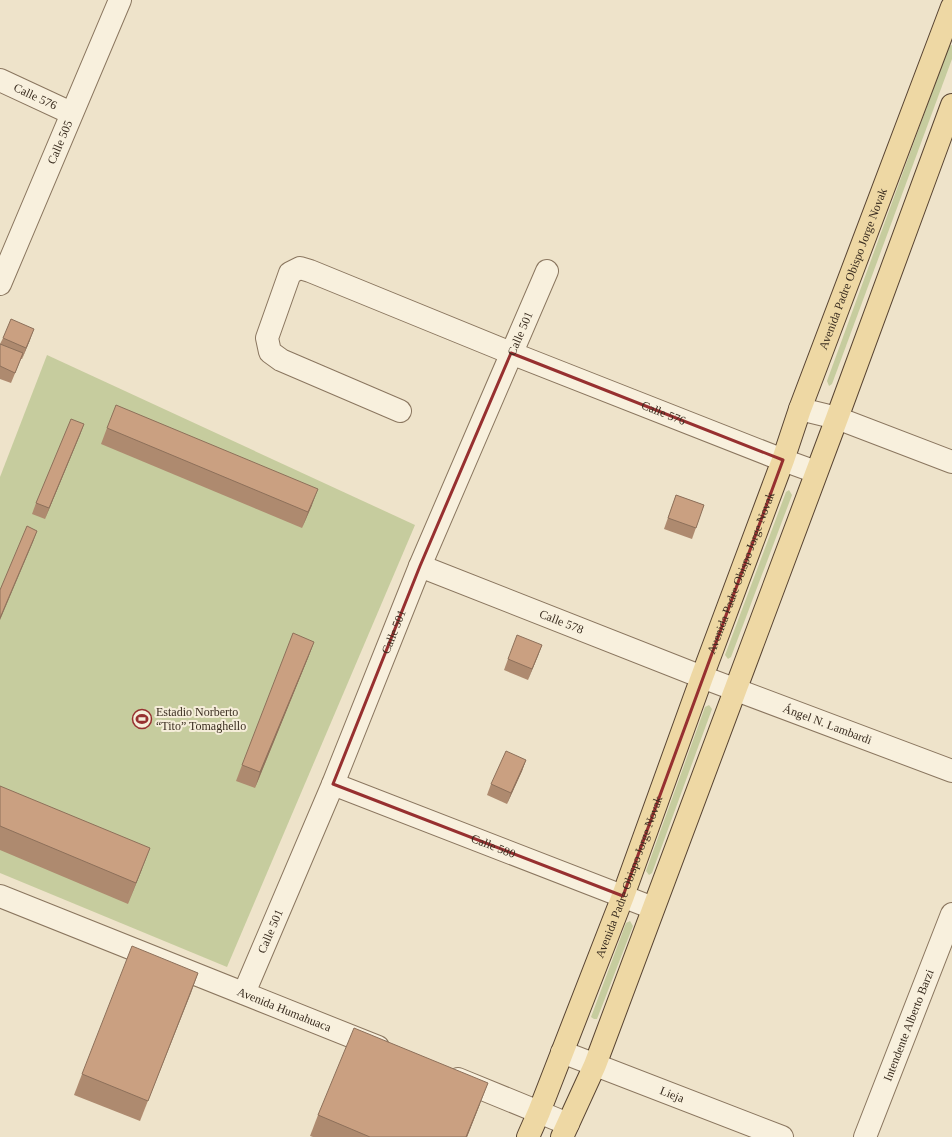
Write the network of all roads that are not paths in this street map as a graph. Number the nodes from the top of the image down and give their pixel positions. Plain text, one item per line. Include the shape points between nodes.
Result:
1 (120, 0) edge
2 (952, 10) edge
3 (0, 80) edge
4 (952, 105) edge
5 (72, 113) junction
6 (547, 271) dead end
7 (0, 284) edge
8 (512, 353) junction
9 (800, 409) junction
10 (400, 411) dead end
11 (837, 418) junction
12 (783, 460) junction
13 (952, 462) edge
14 (816, 472) junction
15 (420, 566) junction
16 (702, 678) junction
17 (735, 690) junction
18 (952, 771) edge
19 (333, 784) junction
20 (0, 896) edge
21 (623, 896) junction
22 (653, 908) junction
23 (952, 914) edge
24 (244, 994) junction
25 (562, 1052) junction
26 (399, 1056) edge
27 (595, 1065) junction
28 (443, 1073) edge
29 (539, 1112) junction
30 (565, 1130) edge
31 (528, 1137) edge
32 (782, 1137) edge
33 (865, 1137) edge

1 - 5 street, Calle 505
2 - 9 main road, Avenida Padre Obispo Jorge Novak
3 - 5 street, Calle 576
4 - 11 main road
5 - 7 street, Calle 505
6 - 8 street, Calle 501
8 - 10 street, Calle 576 via 310,271 300,268 290,273 267,338 270,352 281,360
8 - 12 street, Calle 576
8 - 15 street, Calle 501
9 - 11 street
9 - 12 main road, Avenida Padre Obispo Jorge Novak
11 - 13 street
11 - 14 main road
12 - 14 street, Calle 576
12 - 16 main road, Avenida Padre Obispo Jorge Novak
14 - 17 main road
15 - 16 street, Calle 578
15 - 19 street, Calle 501
16 - 17 street, Ángel N. Lambardi
16 - 21 main road, Avenida Padre Obispo Jorge Novak
17 - 18 street, Ángel N. Lambardi
17 - 22 main road
19 - 21 street, Calle 580
19 - 24 street, Calle 501
20 - 24 street, Avenida Humahuaca
21 - 22 street, Calle 580
21 - 25 main road, Avenida Padre Obispo Jorge Novak
22 - 27 main road
23 - 33 street, Intendente Alberto Barzi
24 - 26 street, Avenida Humahuaca
25 - 27 street, Lieja
25 - 29 main road, Avenida Padre Obispo Jorge Novak
27 - 30 main road
27 - 32 street, Lieja
28 - 29 street
29 - 30 street
29 - 31 main road, Avenida Padre Obispo Jorge Novak

